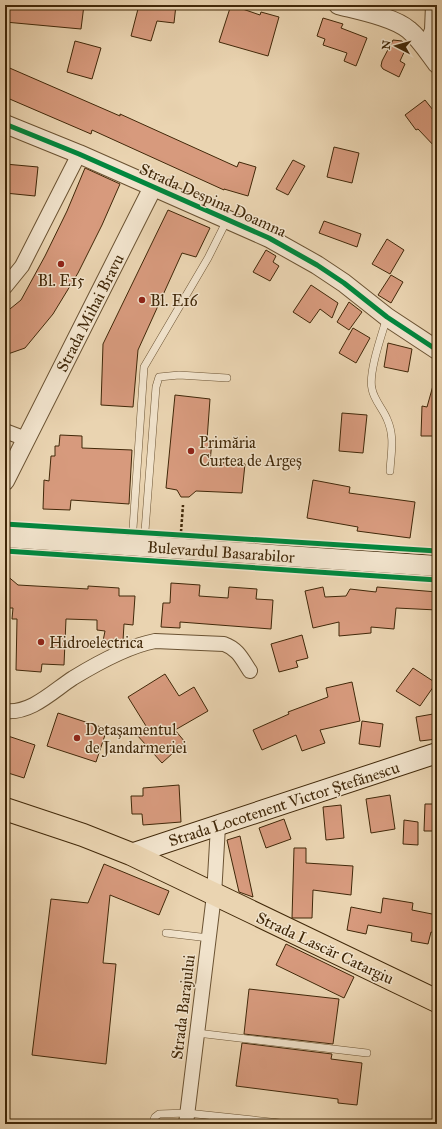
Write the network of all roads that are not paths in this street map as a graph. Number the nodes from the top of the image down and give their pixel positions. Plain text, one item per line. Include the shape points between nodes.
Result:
1 (338, 5) edge
2 (433, 5) edge
3 (425, 47) junction
4 (437, 64) edge
5 (5, 124) edge
6 (79, 154) junction
7 (153, 187) junction
8 (228, 220) junction
9 (5, 288) edge
10 (387, 316) junction
11 (437, 350) edge
12 (227, 378) dead end
13 (5, 431) edge
14 (26, 440) junction
15 (390, 471) dead end
16 (5, 481) edge
17 (5, 537) edge
18 (138, 546) junction
19 (437, 566) edge
20 (250, 671) dead end
21 (5, 712) edge
22 (437, 753) edge
23 (5, 809) edge
24 (218, 826) junction
25 (131, 854) junction
26 (214, 895) junction
27 (166, 933) dead end
28 (209, 938) junction
29 (437, 1001) edge
30 (197, 1033) junction
31 (367, 1053) dead end
32 (187, 1118) edge
33 (152, 1124) edge
34 (290, 1124) edge

1 - 3 street via 396,23 408,29
2 - 3 street via 432,30
3 - 4 street
5 - 6 street, Strada Despina Doamna
6 - 7 street, Strada Despina Doamna
6 - 9 street via 22,266
7 - 8 street, Strada Despina Doamna
7 - 14 street, Strada Mihai Bravu
8 - 10 street, Strada Despina Doamna via 269,238 312,262
8 - 18 lane via 144,367
10 - 11 street, Strada Despina Doamna
10 - 15 lane via 371,376 372,389 393,436
12 - 18 lane via 179,375 159,377
13 - 14 street
14 - 16 street, Strada Mihai Bravu
17 - 18 main road, Bulevardul Basarabilor
18 - 19 main road, Bulevardul Basarabilor
20 - 21 street via 238,652 224,644 163,641 145,643 129,648 85,671 27,708
22 - 24 main road, Strada Locotenent Victor Ștefănescu
23 - 25 main road, Strada Lascăr Catargiu
24 - 25 main road, Strada Locotenent Victor Ștefănescu
24 - 26 street, Strada Barajului
25 - 26 main road, Strada Lascăr Catargiu
26 - 28 street, Strada Barajului
26 - 29 main road, Strada Lascăr Catargiu
27 - 28 lane
28 - 30 street, Strada Barajului
30 - 31 lane
30 - 32 street, Strada Barajului
32 - 33 lane via 159,1114
32 - 34 lane

